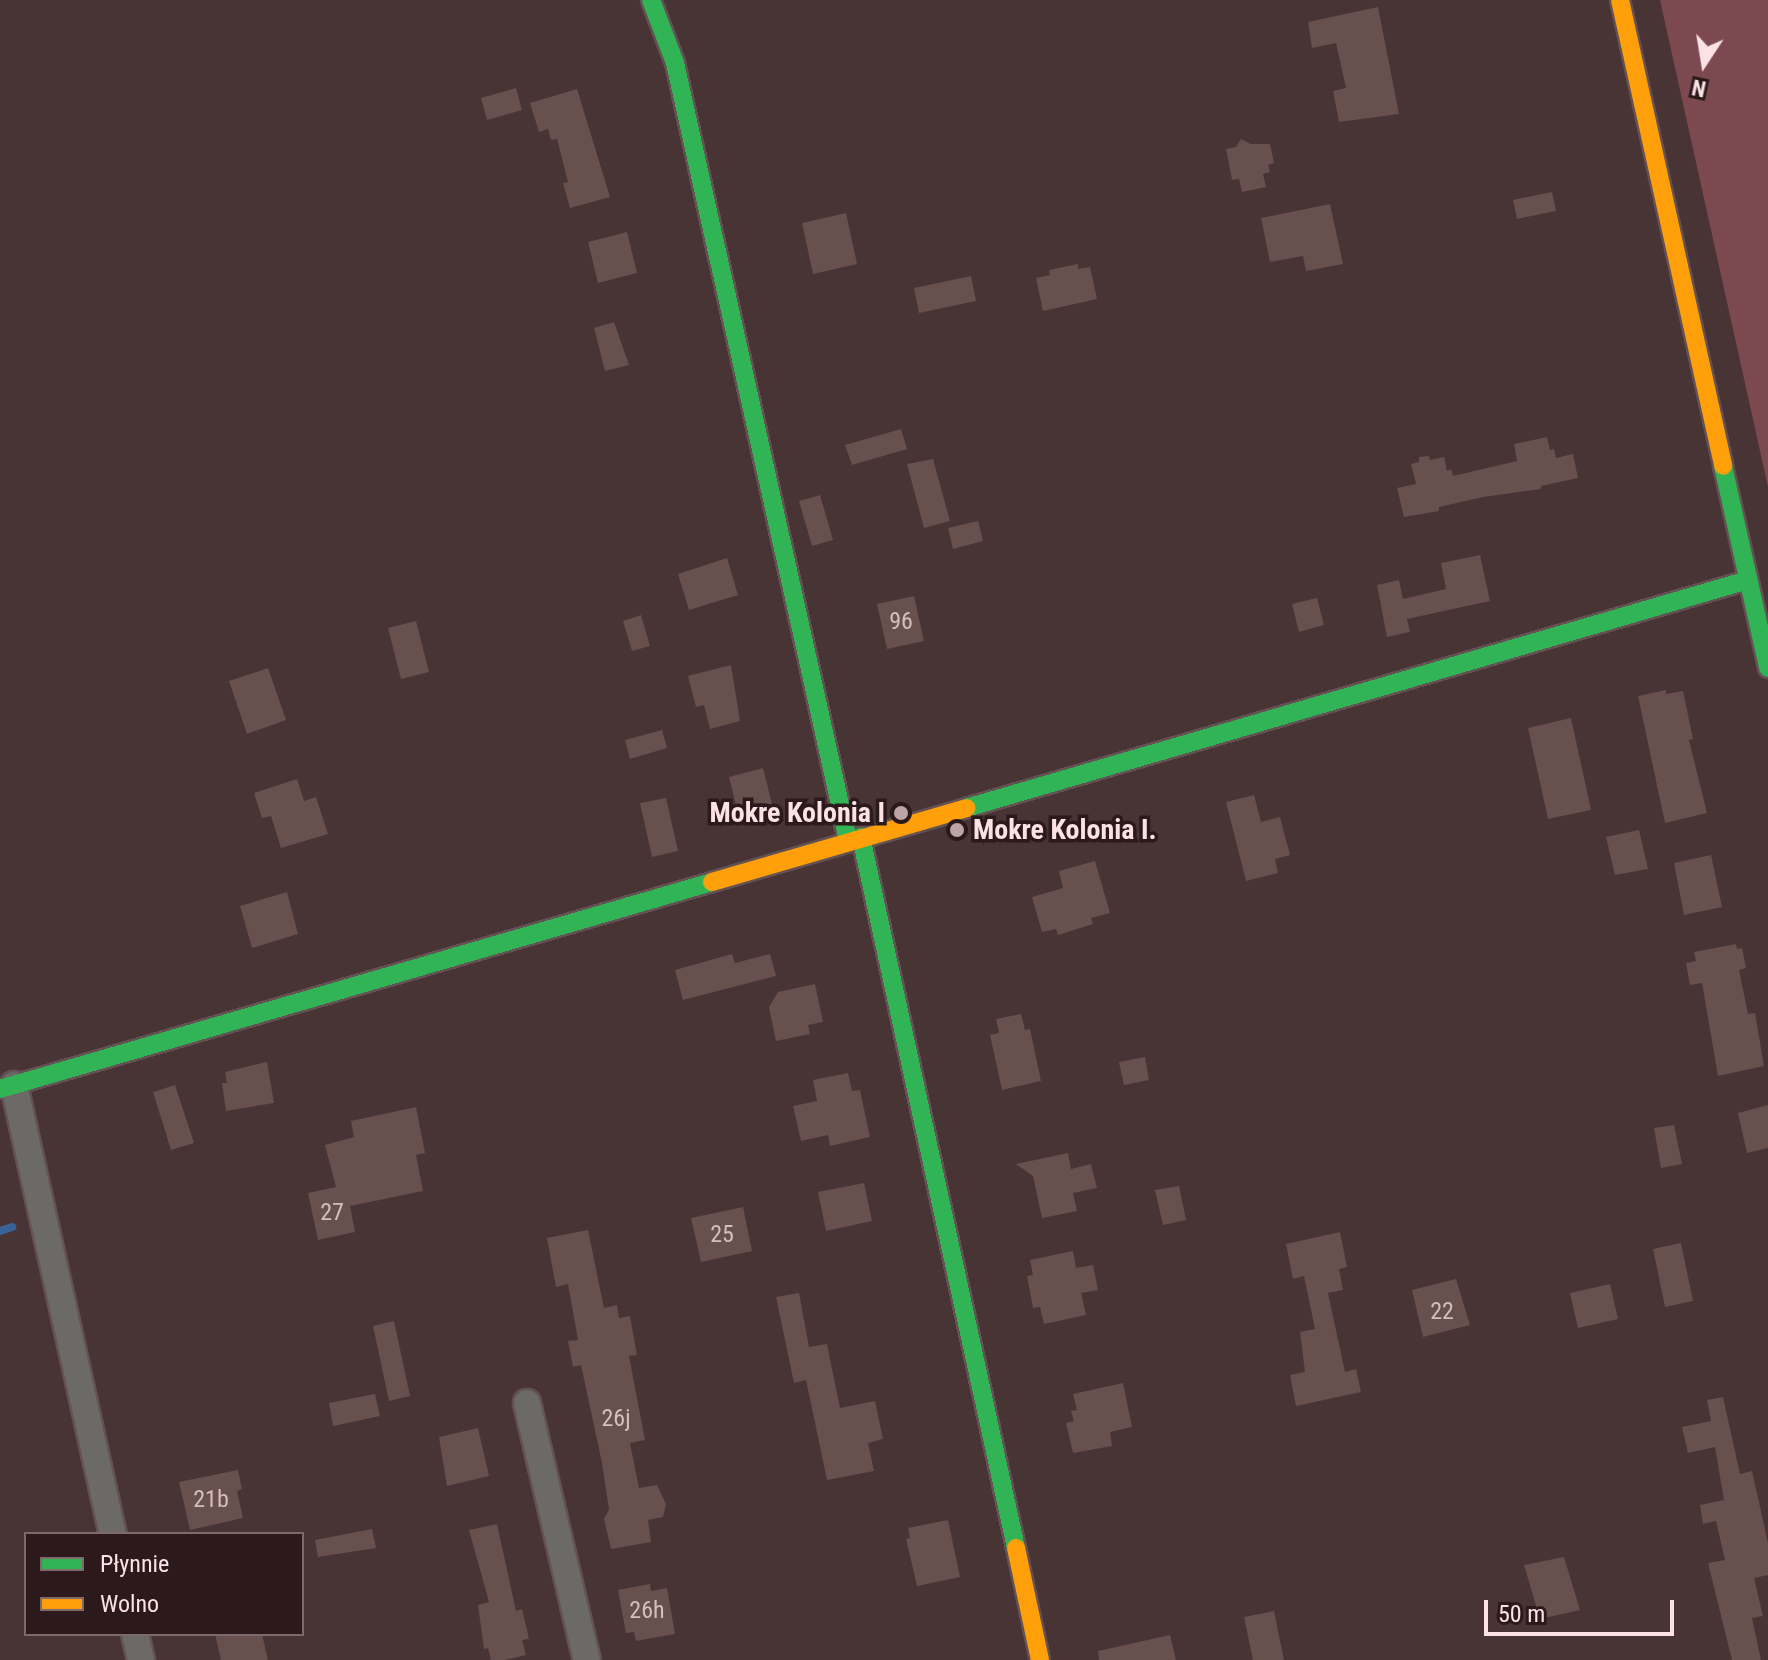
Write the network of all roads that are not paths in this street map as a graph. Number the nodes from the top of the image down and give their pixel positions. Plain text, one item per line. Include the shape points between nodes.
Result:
1 (651, 0) edge
2 (1620, 0) edge
3 (1748, 580) junction
4 (1768, 668) edge
5 (854, 838) junction
6 (7, 1087) edge
7 (527, 1403) dead end
8 (113, 1532) edge
9 (135, 1636) edge
10 (141, 1660) edge
11 (587, 1660) edge
12 (1040, 1660) edge

1 - 5 street via 675,63
2 - 3 street
3 - 4 street
3 - 5 street
5 - 6 street
5 - 12 street
6 - 8 street
7 - 11 street
9 - 10 street

